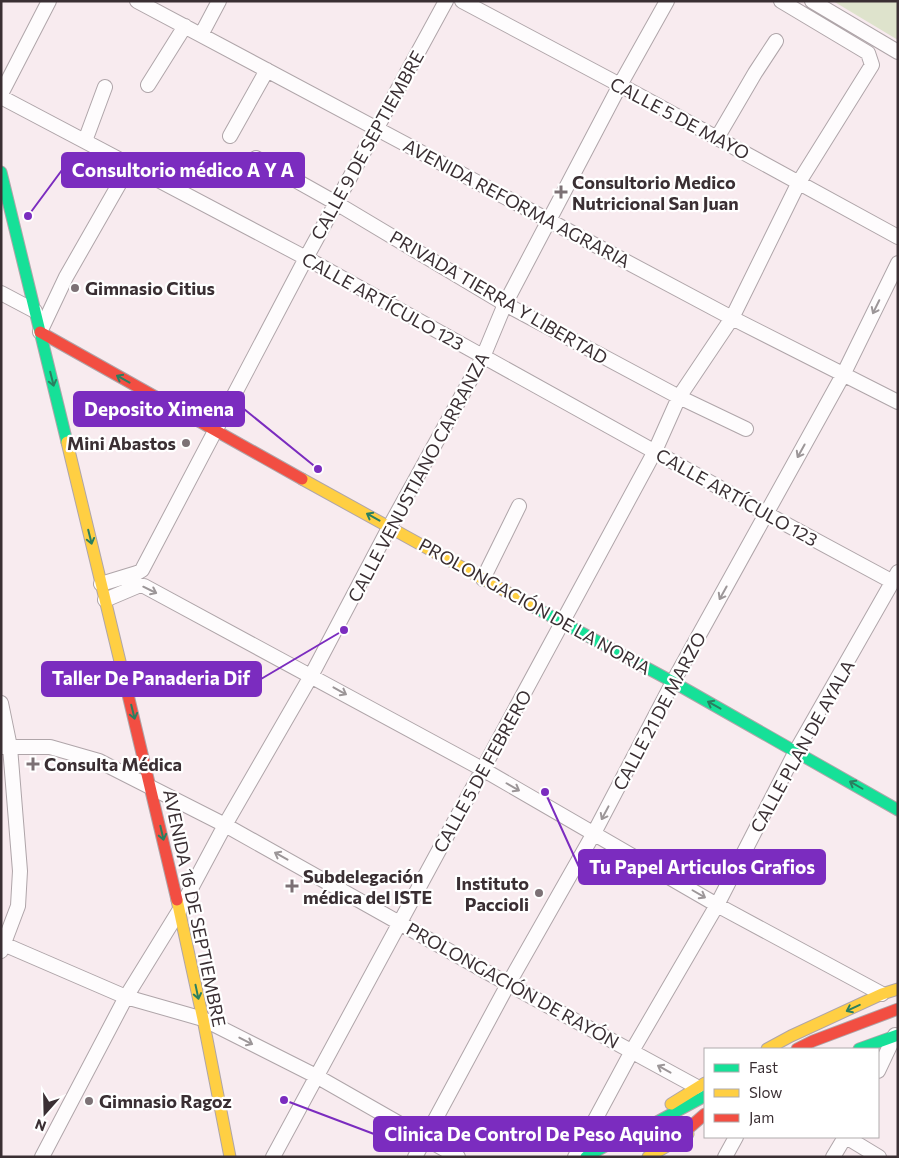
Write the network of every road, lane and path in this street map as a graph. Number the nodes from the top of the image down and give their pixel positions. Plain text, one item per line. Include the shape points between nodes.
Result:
1 (49, 1) edge
2 (137, 1) edge
3 (219, 1) edge
4 (446, 1) edge
5 (462, 1) edge
6 (668, 1) edge
7 (781, 1) edge
8 (812, 1) edge
9 (185, 26) junction
10 (201, 35) junction
11 (776, 41) dead end
12 (898, 52) edge
13 (267, 70) junction
14 (148, 85) dead end
15 (620, 85) junction
16 (105, 87) dead end
17 (1, 96) edge
18 (377, 128) junction
19 (230, 136) dead end
20 (717, 138) junction
21 (85, 141) junction
22 (256, 158) dead end
23 (130, 165) junction
24 (1, 172) edge
25 (798, 182) junction
26 (336, 203) junction
27 (550, 220) junction
28 (898, 237) edge
29 (306, 258) junction
30 (898, 263) edge
31 (1, 292) edge
32 (505, 304) junction
33 (35, 311) junction
34 (732, 318) junction
35 (40, 332) junction
36 (483, 357) junction
37 (843, 375) junction
38 (679, 397) junction
39 (898, 402) edge
40 (746, 429) dead end
41 (214, 431) junction
42 (655, 451) junction
43 (519, 506) dead end
44 (767, 514) junction
45 (390, 526) junction
46 (896, 577) edge
47 (483, 579) junction
48 (101, 584) junction
49 (105, 600) junction
50 (562, 623) junction
51 (311, 676) junction
52 (674, 682) junction
53 (1, 703) edge
54 (5, 747) edge
55 (796, 751) junction
56 (484, 770) junction
57 (151, 786) junction
58 (898, 810) edge
59 (226, 825) junction
60 (594, 833) junction
61 (717, 905) junction
62 (179, 911) junction
63 (399, 923) junction
64 (2, 946) edge
65 (508, 984) junction
66 (898, 990) edge
67 (882, 994) junction
68 (126, 997) junction
69 (898, 1009) edge
70 (202, 1019) junction
71 (895, 1030) edge
72 (769, 1048) edge
73 (800, 1048) edge
74 (861, 1048) edge
75 (632, 1051) junction
76 (879, 1069) edge
77 (316, 1076) junction
78 (702, 1089) edge
79 (704, 1115) edge
80 (704, 1126) edge
81 (426, 1137) junction
82 (735, 1138) edge
83 (844, 1138) edge
84 (847, 1138) edge
85 (674, 1141) junction
86 (42, 1157) edge
87 (230, 1157) edge
88 (273, 1157) edge
89 (415, 1157) edge
90 (458, 1157) edge
91 (575, 1157) edge
92 (586, 1157) edge
93 (648, 1157) edge
94 (725, 1157) edge
95 (833, 1157) edge
96 (879, 1157) edge

1 - 17 street
2 - 9 street, AVENIDA REFORMA AGRARIA
3 - 10 street
4 - 18 street, CALLE 9 DE SEPTIEMBRE
5 - 15 street, CALLE 5 DE MAYO
6 - 15 street, CALLE VENUSTIANO CARRANZA
7 - 25 street, CALLE 5 DE FEBRERO via 868,53 872,65
8 - 12 street
9 - 10 street, AVENIDA REFORMA AGRARIA
9 - 14 street
10 - 13 street, AVENIDA REFORMA AGRARIA
11 - 20 street
13 - 18 street, AVENIDA REFORMA AGRARIA
13 - 19 street
15 - 20 street, CALLE 5 DE MAYO
15 - 27 street, CALLE VENUSTIANO CARRANZA
16 - 21 street
17 - 21 street, CALLE ARTÍCULO 123
18 - 26 street, CALLE 9 DE SEPTIEMBRE
18 - 27 street, AVENIDA REFORMA AGRARIA
20 - 25 street, CALLE 5 DE MAYO
21 - 23 street, CALLE ARTÍCULO 123
22 - 26 street, PRIVADA TIERRA Y LIBERTAD
23 - 29 street, CALLE ARTÍCULO 123
23 - 35 street via 66,277
24 - 33 main road, AVENIDA 16 DE SEPTIEMBRE
25 - 28 street, CALLE 5 DE MAYO
25 - 34 street, CALLE 5 DE FEBRERO
26 - 29 street, CALLE 9 DE SEPTIEMBRE
26 - 32 street, PRIVADA TIERRA Y LIBERTAD
27 - 32 street, CALLE VENUSTIANO CARRANZA
27 - 34 street, AVENIDA REFORMA AGRARIA
29 - 36 street, CALLE ARTÍCULO 123
29 - 41 street, CALLE 9 DE SEPTIEMBRE
30 -> 37 street, CALLE 21 DE MARZO
31 - 33 street
32 - 36 street, CALLE VENUSTIANO CARRANZA
32 - 38 street, PRIVADA TIERRA Y LIBERTAD
33 - 35 main road, AVENIDA 16 DE SEPTIEMBRE
34 - 37 street, AVENIDA REFORMA AGRARIA
34 - 38 street, CALLE 5 DE FEBRERO
41 -> 35 main road, PROLONGACIÓN DE LA NORIA
35 -> 48 main road, AVENIDA 16 DE SEPTIEMBRE
36 - 42 street, CALLE ARTÍCULO 123
36 - 45 street, CALLE VENUSTIANO CARRANZA
37 - 39 street, AVENIDA REFORMA AGRARIA
37 -> 44 street, CALLE 21 DE MARZO
38 - 40 street, PRIVADA TIERRA Y LIBERTAD
38 - 42 street, CALLE 5 DE FEBRERO
45 -> 41 main road, PROLONGACIÓN DE LA NORIA
41 - 48 street, CALLE 9 DE SEPTIEMBRE via 142,570
42 - 44 street, CALLE ARTÍCULO 123
42 - 50 street, CALLE 5 DE FEBRERO
43 - 47 street
44 - 46 street, CALLE ARTÍCULO 123
44 -> 52 street, CALLE 21 DE MARZO
45 - 47 main road, PROLONGACIÓN DE LA NORIA
45 - 51 street, CALLE VENUSTIANO CARRANZA
46 - 55 street, CALLE PLAN DE AYALA
47 - 50 main road, PROLONGACIÓN DE LA NORIA
48 - 49 main road, AVENIDA 16 DE SEPTIEMBRE
49 -> 51 street via 144,586
49 -> 57 main road, AVENIDA 16 DE SEPTIEMBRE
50 - 52 main road, PROLONGACIÓN DE LA NORIA
50 - 56 street, CALLE 5 DE FEBRERO
51 -> 56 street
51 - 59 street, CALLE VENUSTIANO CARRANZA
55 -> 52 main road, PROLONGACIÓN DE LA NORIA
52 -> 60 street, CALLE 21 DE MARZO
53 - 54 street
54 - 57 street, PROLONGACIÓN DE RAYÓN via 50,747 99,761
54 - 64 street via 20,871 18,906
58 -> 55 main road, PROLONGACIÓN DE LA NORIA
55 - 61 street, CALLE PLAN DE AYALA
56 -> 60 street
56 - 63 street, CALLE 5 DE FEBRERO
57 - 59 street, PROLONGACIÓN DE RAYÓN
57 -> 62 main road, AVENIDA 16 DE SEPTIEMBRE
59 - 62 street, CALLE VENUSTIANO CARRANZA
63 -> 59 street, PROLONGACIÓN DE RAYÓN
60 -> 61 street
60 - 65 street, CALLE 21 DE MARZO
61 - 67 street
61 - 75 street, CALLE PLAN DE AYALA
62 - 68 street, CALLE VENUSTIANO CARRANZA
62 -> 70 main road, AVENIDA 16 DE SEPTIEMBRE
63 - 65 street, PROLONGACIÓN DE RAYÓN
63 - 77 street, CALLE 5 DE FEBRERO
64 - 68 street
65 - 75 street, PROLONGACIÓN DE RAYÓN
65 - 81 street, CALLE 21 DE MARZO
66 - 67 main road
67 -> 72 main road
68 - 70 street
68 - 86 street, CALLE VENUSTIANO CARRANZA
69 - 73 main road
70 -> 77 street
70 - 87 main road, AVENIDA 16 DE SEPTIEMBRE
71 - 74 main road
71 - 76 street
78 -> 75 street, PROLONGACIÓN DE RAYÓN
75 - 91 street, CALLE PLAN DE AYALA
77 - 81 street
77 - 88 street, CALLE 5 DE FEBRERO
78 - 92 main road via 642,1130
79 - 85 main road
80 - 85 main road
81 - 89 street, CALLE 21 DE MARZO
81 - 90 street
82 - 94 street
83 - 95 street
84 - 96 street
85 - 93 main road

